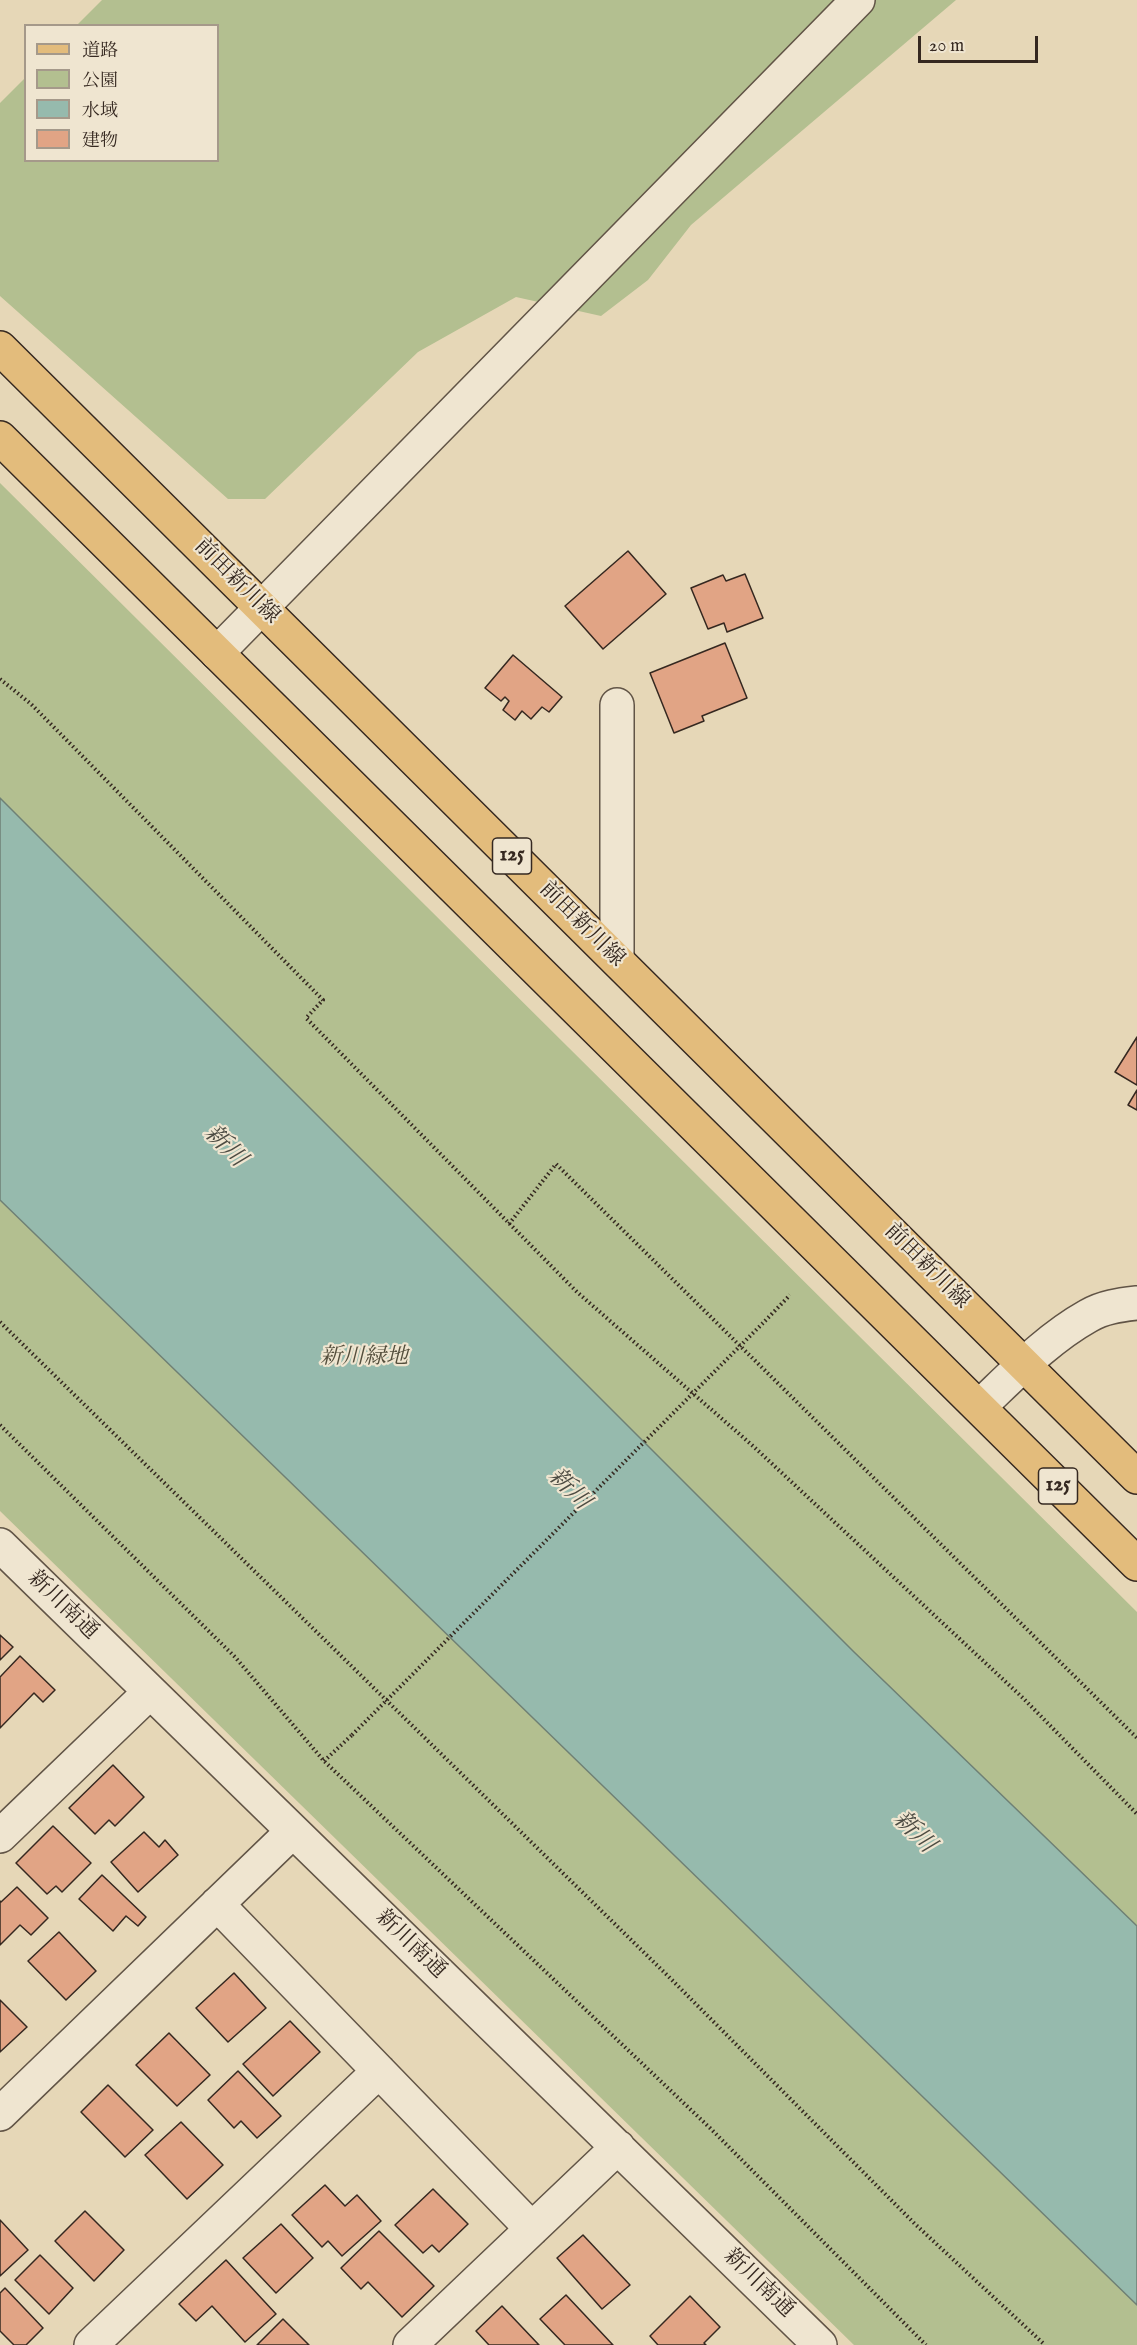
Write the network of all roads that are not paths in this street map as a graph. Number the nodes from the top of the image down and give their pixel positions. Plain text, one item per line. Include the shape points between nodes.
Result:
1 (858, 0) edge
2 (0, 348) edge
3 (0, 438) edge
4 (262, 608) junction
5 (217, 653) junction
6 (617, 705) dead end
7 (616, 960) junction
8 (1137, 1303) edge
9 (1024, 1365) junction
10 (979, 1407) junction
11 (1135, 1470) edge
12 (0, 1545) edge
13 (1137, 1564) edge
14 (150, 1692) junction
15 (293, 1831) junction
16 (0, 1836) edge
17 (217, 1904) junction
18 (379, 2071) junction
19 (0, 2114) edge
20 (618, 2148) junction
21 (532, 2229) junction
22 (91, 2345) edge
23 (410, 2345) edge
24 (820, 2345) edge

1 - 4 street
2 - 4 main road, 前田新川線 / 125
3 - 5 main road, 125
4 - 5 street
4 - 7 main road, 前田新川線 / 125
5 - 10 main road, 125
6 - 7 street
7 - 9 main road, 前田新川線 / 125
8 - 9 street via 1115,1305 1090,1315
9 - 10 street
9 - 11 main road, 前田新川線 / 125
10 - 13 main road, 125
12 - 14 street, 新川南通
14 - 15 street, 新川南通
14 - 16 street
15 - 17 street
15 - 20 street, 新川南通
17 - 18 street
17 - 19 street
18 - 21 street
18 - 22 street
20 - 21 street
20 - 24 street, 新川南通
21 - 23 street

